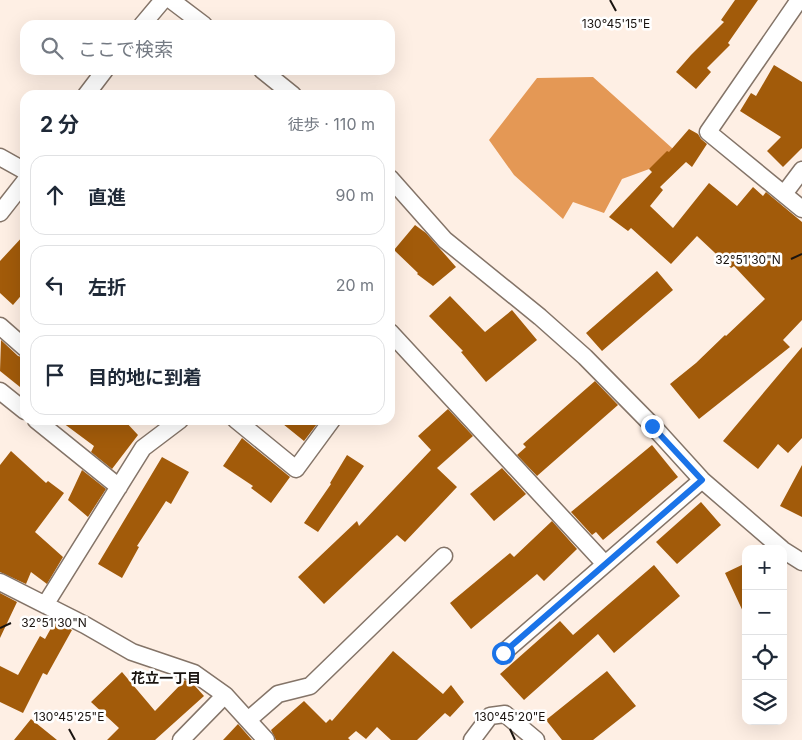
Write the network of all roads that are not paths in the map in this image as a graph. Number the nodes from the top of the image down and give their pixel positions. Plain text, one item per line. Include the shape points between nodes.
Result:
1 (163, 0) edge
2 (171, 0) edge
3 (799, 0) edge
4 (146, 20) edge
5 (197, 20) edge
6 (101, 75) edge
7 (268, 75) edge
8 (90, 90) edge
9 (287, 90) edge
10 (0, 157) edge
11 (20, 168) edge
12 (802, 170) edge
13 (395, 184) edge
14 (20, 187) edge
15 (784, 194) junction
16 (802, 209) edge
17 (0, 213) edge
18 (0, 326) edge
19 (395, 337) edge
20 (20, 344) edge
21 (0, 391) edge
22 (20, 407) edge
23 (42, 425) edge
24 (173, 425) edge
25 (242, 425) edge
26 (328, 425) edge
27 (702, 480) junction
28 (119, 487) junction
29 (777, 545) edge
30 (787, 552) edge
31 (444, 556) dead end
32 (802, 562) edge
33 (605, 564) junction
34 (0, 582) edge
35 (45, 604) junction
36 (503, 653) dead end
37 (225, 695) junction
38 (248, 720) junction
39 (181, 740) edge
40 (266, 740) edge
41 (472, 740) edge
42 (536, 740) edge

1 - 4 street
2 - 5 street
3 - 15 street via 708,132
6 - 8 street
7 - 9 street
10 - 11 street
12 - 15 street
13 - 27 street via 445,240 540,316 585,357
14 - 17 street
15 - 16 street
18 - 20 street
19 - 33 street
21 - 22 street
23 - 28 street
24 - 28 street via 143,448
25 - 26 street via 296,469
27 - 29 street
27 - 33 street
28 - 35 street
30 - 32 street
31 - 38 street via 310,686 278,694
33 - 36 street
34 - 35 street
35 - 37 street via 132,652 194,673
37 - 38 street
37 - 39 street
38 - 40 street
41 - 42 street via 490,716 505,714

